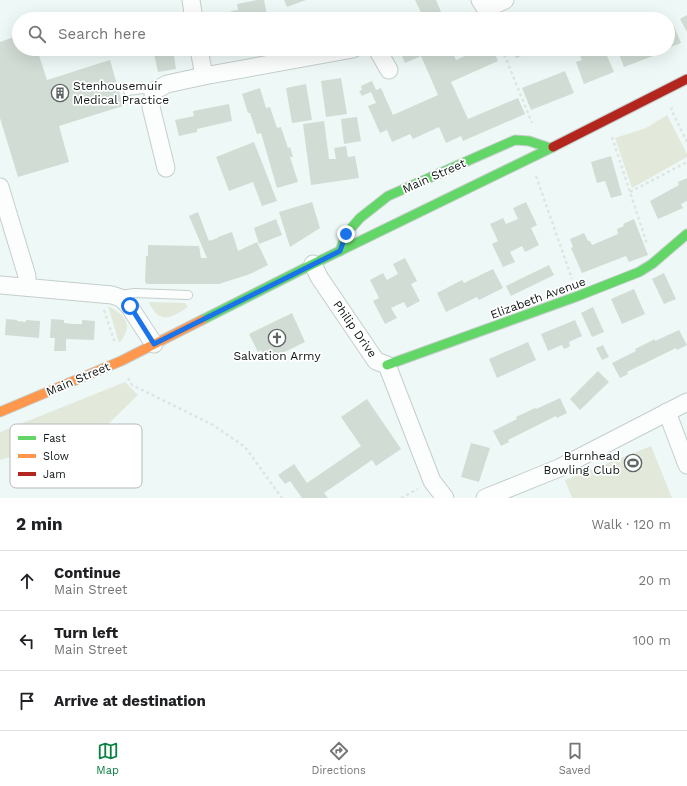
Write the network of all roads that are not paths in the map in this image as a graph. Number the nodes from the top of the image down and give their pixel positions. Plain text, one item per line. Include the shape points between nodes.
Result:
1 (191, 0) edge
2 (480, 0) edge
3 (505, 0) edge
4 (193, 12) edge
5 (200, 56) edge
6 (315, 56) edge
7 (381, 56) edge
8 (389, 70) dead end
9 (204, 76) junction
10 (687, 79) edge
11 (128, 91) dead end
12 (154, 91) junction
13 (550, 148) junction
14 (166, 168) dead end
15 (0, 187) edge
16 (687, 234) edge
17 (340, 251) junction
18 (313, 264) junction
19 (0, 284) edge
20 (27, 287) junction
21 (188, 295) dead end
22 (121, 298) junction
23 (154, 344) junction
24 (388, 365) junction
25 (687, 402) edge
26 (0, 412) edge
27 (667, 412) junction
28 (687, 465) edge
29 (445, 498) edge
30 (485, 498) edge

1 - 4 street
2 - 3 street via 486,9
5 - 9 street
6 - 9 street
7 - 8 street
9 - 12 street via 167,84
10 - 13 main road, Main Street
11 - 12 lane
12 - 14 street via 151,107
13 - 17 main road, Main Street
13 - 17 main road, Main Street via 529,141 515,140 388,196 360,218 346,234
15 - 20 street via 27,276
16 - 24 main road, Elizabeth Avenue via 639,272
17 - 18 main road, Main Street
18 - 23 main road, Main Street
18 - 24 street, Philip Drive via 376,361
19 - 20 street
20 - 22 street
21 - 22 lane via 134,293
22 - 23 street via 130,306
23 - 26 main road, Main Street via 121,361
24 - 29 street, Philip Drive via 432,482
25 - 27 street
27 - 28 street
27 - 30 street via 560,468

